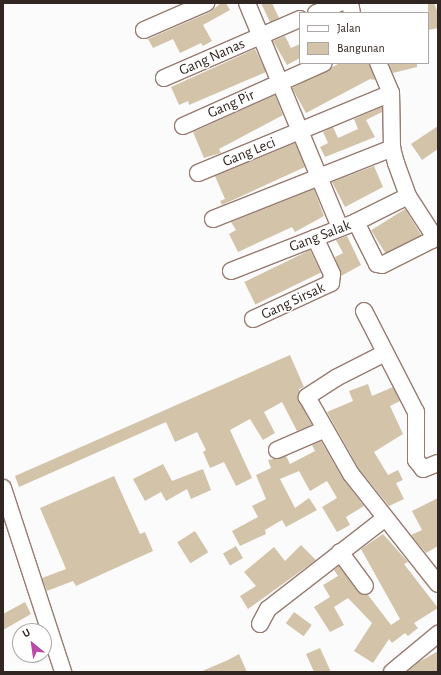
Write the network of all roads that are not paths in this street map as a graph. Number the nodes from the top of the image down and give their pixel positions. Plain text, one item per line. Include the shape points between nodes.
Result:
1 (206, 3) edge
2 (247, 3) edge
3 (340, 3) edge
4 (318, 12) edge
5 (299, 19) edge
6 (144, 30) dead end
7 (260, 36) junction
8 (322, 64) edge
9 (378, 64) edge
10 (164, 78) dead end
11 (280, 83) junction
12 (391, 93) junction
13 (183, 126) dead end
14 (300, 132) junction
15 (392, 148) junction
16 (198, 173) dead end
17 (320, 178) junction
18 (408, 196) junction
19 (212, 219) dead end
20 (356, 222) junction
21 (340, 228) junction
22 (315, 238) junction
23 (231, 271) dead end
24 (364, 311) dead end
25 (253, 319) dead end
26 (385, 353) junction
27 (323, 430) junction
28 (278, 450) dead end
29 (438, 463) edge
30 (3, 488) edge
31 (384, 519) junction
32 (340, 552) junction
33 (438, 584) edge
34 (365, 586) dead end
35 (260, 624) dead end
36 (438, 634) edge
37 (63, 672) edge
38 (392, 672) edge

1 - 6 street
2 - 7 street
3 - 4 street
5 - 7 street, Gang Nanas
7 - 10 street, Gang Nanas
7 - 11 street
8 - 11 street, Gang Pir
9 - 12 street
11 - 13 street, Gang Pir
11 - 14 street
12 - 14 street, Gang Leci
12 - 15 street
14 - 16 street, Gang Leci
14 - 17 street
15 - 17 street
15 - 18 street
17 - 19 street
17 - 21 street
18 - 20 street, Gang Salak
18 - 20 street via 432,233 429,244 377,264
20 - 21 street, Gang Salak
21 - 22 street, Gang Salak
22 - 23 street, Gang Salak
22 - 25 street, Gang Sirsak via 332,274 331,283
24 - 26 street
26 - 27 street via 336,378 307,397
26 - 29 street via 416,412 416,460 423,469
27 - 28 street
27 - 31 street
30 - 37 street
31 - 32 street
31 - 33 street
32 - 34 street
32 - 35 street via 268,609
36 - 38 street

